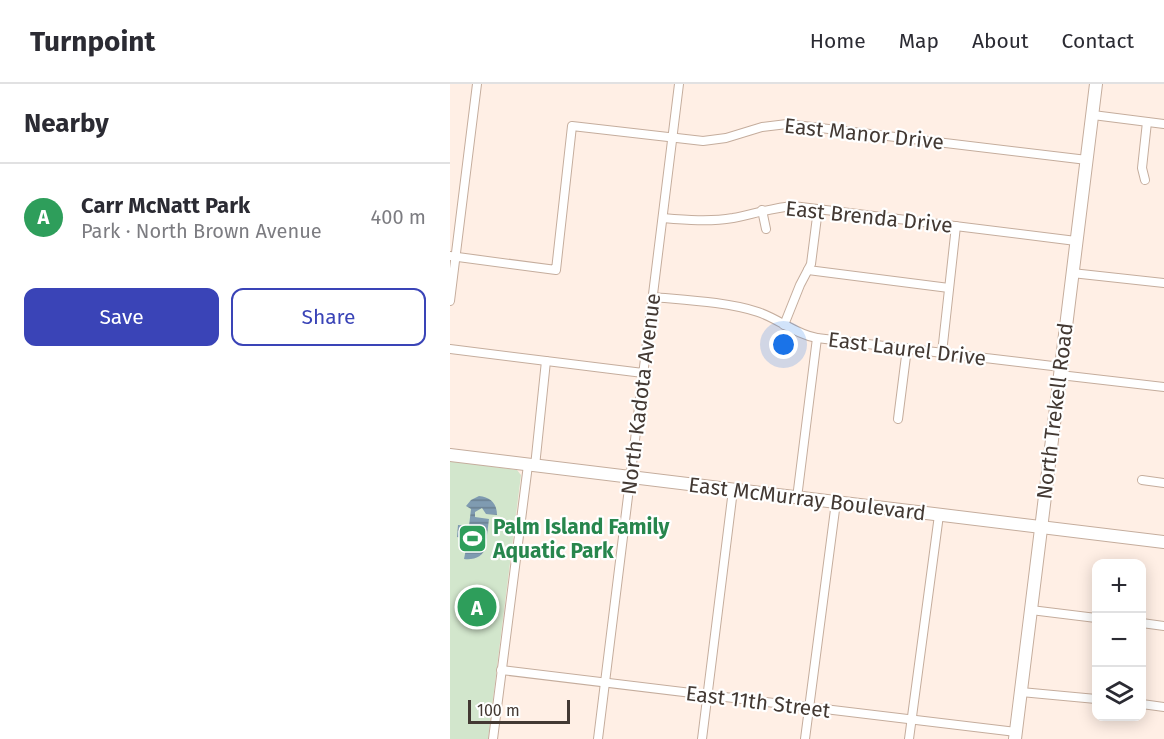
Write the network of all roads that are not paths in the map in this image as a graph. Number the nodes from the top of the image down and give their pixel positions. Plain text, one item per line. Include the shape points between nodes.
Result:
1 (477, 84) edge
2 (679, 84) edge
3 (1096, 84) edge
4 (1093, 115) junction
5 (1147, 122) junction
6 (1164, 124) edge
7 (672, 138) junction
8 (1087, 160) junction
9 (1145, 180) dead end
10 (818, 209) junction
11 (762, 210) junction
12 (663, 218) junction
13 (956, 226) junction
14 (766, 229) dead end
15 (1076, 241) junction
16 (453, 257) edge
17 (808, 270) junction
18 (1072, 273) junction
19 (1164, 283) edge
20 (949, 288) junction
21 (653, 297) junction
22 (450, 301) edge
23 (784, 325) junction
24 (817, 338) junction
25 (907, 348) junction
26 (450, 349) edge
27 (942, 353) junction
28 (546, 361) junction
29 (1060, 371) junction
30 (643, 374) junction
31 (1164, 387) edge
32 (898, 419) dead end
33 (450, 455) edge
34 (532, 465) junction
35 (631, 478) junction
36 (1142, 480) dead end
37 (1164, 483) edge
38 (733, 490) junction
39 (797, 498) junction
40 (836, 502) junction
41 (939, 515) junction
42 (1041, 528) junction
43 (1164, 542) edge
44 (1031, 610) junction
45 (1092, 618) edge
46 (1146, 624) edge
47 (1164, 626) edge
48 (501, 670) junction
49 (605, 682) junction
50 (1021, 692) junction
51 (707, 696) junction
52 (1092, 699) edge
53 (1146, 705) edge
54 (1164, 707) edge
55 (809, 709) junction
56 (911, 720) junction
57 (1015, 736) edge
58 (494, 739) edge
59 (598, 739) edge
60 (702, 739) edge
61 (805, 739) edge
62 (909, 739) edge

1 - 16 street
2 - 7 street, North Kadota Avenue
3 - 4 street, North Trekell Road
4 - 5 street
4 - 8 street, North Trekell Road
5 - 6 street
5 - 9 street via 1142,168
7 - 8 street, East Manor Drive via 703,141 787,124
7 - 12 street, North Kadota Avenue
7 - 16 street, East Manor Drive via 573,126 556,270
8 - 15 street, North Trekell Road
10 - 11 street, East Brenda Drive via 793,206
10 - 13 street, East Brenda Drive
10 - 17 street
11 - 12 street, East Brenda Drive via 699,221
11 - 14 street
12 - 21 street, North Kadota Avenue
13 - 15 street, East Brenda Drive
13 - 20 street
15 - 18 street, North Trekell Road
16 - 22 street
17 - 20 street
17 - 23 street
18 - 19 street
18 - 29 street, North Trekell Road
20 - 27 street
21 - 23 street, East Laurel Drive via 745,308
21 - 30 street, North Kadota Avenue
23 - 24 street, East Laurel Drive
24 - 25 street, East Laurel Drive
24 - 39 street
25 - 27 street, East Laurel Drive
25 - 32 street
26 - 28 street
27 - 29 street, East Laurel Drive
28 - 30 street
28 - 34 street
29 - 31 street, East Laurel Drive
29 - 42 street, North Trekell Road
30 - 35 street, North Kadota Avenue
33 - 34 street, East McMurray Boulevard
34 - 35 street, East McMurray Boulevard
34 - 48 street
35 - 38 street, East McMurray Boulevard
35 - 49 street, North Kadota Avenue
36 - 37 street
38 - 39 street, East McMurray Boulevard
38 - 51 street
39 - 40 street, East McMurray Boulevard
40 - 41 street, East McMurray Boulevard
40 - 55 street
41 - 42 street, East McMurray Boulevard
41 - 56 street
42 - 43 street, East McMurray Boulevard
42 - 44 street, North Trekell Road
44 - 45 street
44 - 50 street, North Trekell Road
46 - 47 street
48 - 49 street, East 11th Street
48 - 58 street
49 - 51 street, East 11th Street
49 - 59 street, North Kadota Avenue
50 - 52 street
50 - 57 street, North Trekell Road
51 - 55 street, East 11th Street
51 - 60 street
53 - 54 street
55 - 56 street, East 11th Street
55 - 61 street
56 - 57 street, East 11th Street
56 - 62 street

